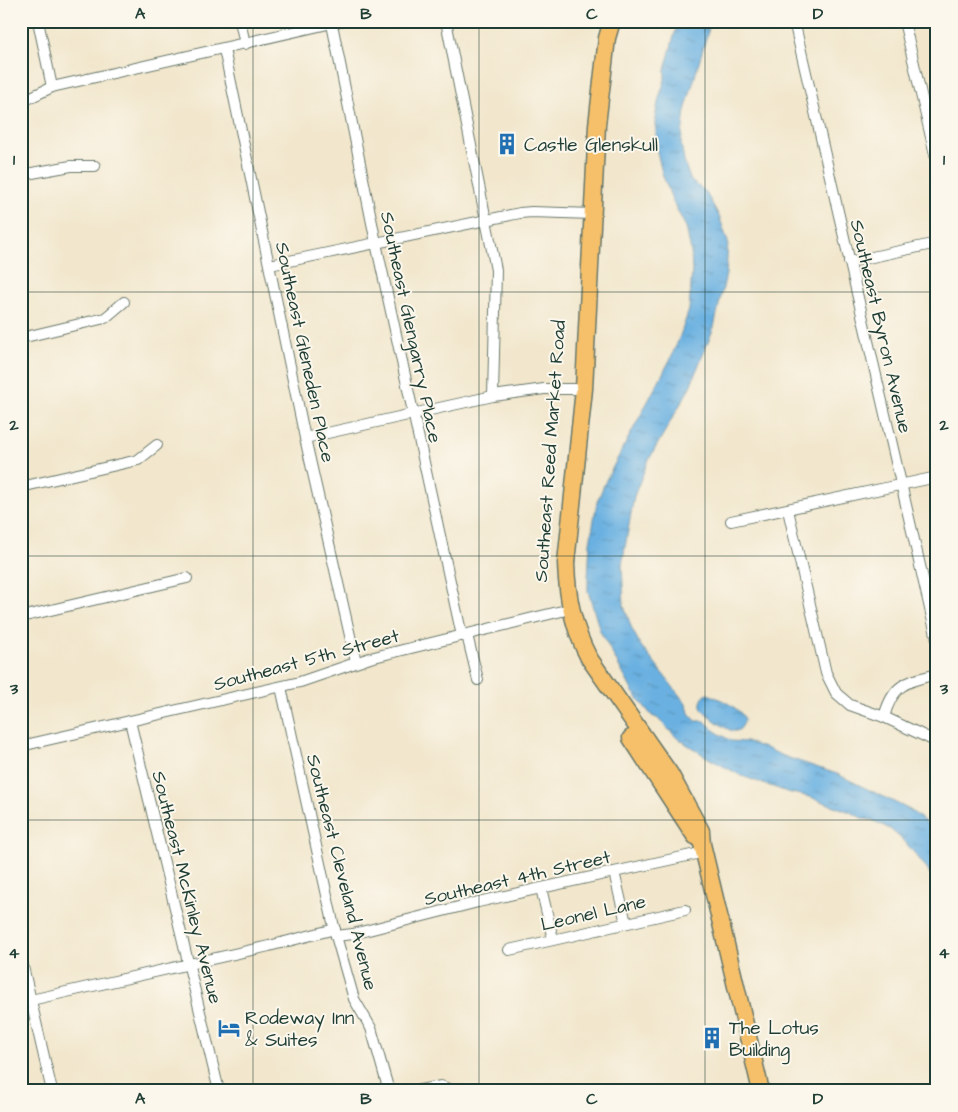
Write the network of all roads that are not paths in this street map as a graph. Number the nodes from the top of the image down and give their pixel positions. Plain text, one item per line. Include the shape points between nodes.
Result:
1 (38, 21) edge
2 (240, 21) edge
3 (446, 21) edge
4 (602, 21) edge
5 (612, 21) edge
6 (794, 21) edge
7 (904, 21) edge
8 (337, 22) edge
9 (245, 44) junction
10 (224, 49) junction
11 (52, 86) junction
12 (21, 102) edge
13 (937, 162) edge
14 (95, 166) dead end
15 (21, 175) edge
16 (588, 214) junction
17 (487, 220) junction
18 (376, 243) junction
19 (937, 243) edge
20 (849, 262) junction
21 (270, 265) junction
22 (124, 302) dead end
23 (21, 338) edge
24 (579, 388) junction
25 (493, 396) junction
26 (413, 415) junction
27 (305, 438) junction
28 (157, 445) dead end
29 (937, 477) edge
30 (901, 484) junction
31 (21, 487) edge
32 (788, 510) junction
33 (731, 521) dead end
34 (187, 578) dead end
35 (566, 611) junction
36 (21, 617) edge
37 (464, 636) junction
38 (937, 639) edge
39 (356, 662) junction
40 (937, 674) edge
41 (478, 680) dead end
42 (281, 687) junction
43 (884, 718) junction
44 (130, 721) junction
45 (937, 742) edge
46 (21, 746) edge
47 (704, 848) junction
48 (614, 872) junction
49 (541, 888) junction
50 (685, 910) dead end
51 (626, 923) junction
52 (336, 933) junction
53 (553, 939) junction
54 (509, 950) dead end
55 (21, 958) edge
56 (189, 964) junction
57 (32, 1000) junction
58 (52, 1091) edge
59 (219, 1091) edge
60 (389, 1091) edge
61 (415, 1091) edge
62 (454, 1091) edge
63 (762, 1091) edge

1 - 11 street
2 - 9 street
3 - 17 street
4 - 16 main road, Southeast Reed Market Road via 590,97
5 - 16 main road, Southeast Reed Market Road via 607,38
6 - 20 street, Southeast Byron Avenue
7 - 13 street
8 - 9 street
8 - 18 street, Southeast Glengarry Place
9 - 10 street
10 - 11 street
10 - 21 street, Southeast Gleneden Place
11 - 12 street
14 - 15 street via 71,166
16 - 17 street via 532,212
16 - 24 main road, Southeast Reed Market Road
17 - 18 street
17 - 25 street via 496,276
18 - 21 street
18 - 26 street, Southeast Glengarry Place
19 - 20 street
20 - 30 street, Southeast Byron Avenue
21 - 27 street, Southeast Gleneden Place
22 - 23 street via 105,318
24 - 25 street
24 - 35 main road, Southeast Reed Market Road via 566,563
25 - 26 street
26 - 27 street
26 - 37 street, Southeast Glengarry Place
27 - 39 street, Southeast Gleneden Place
28 - 31 street via 138,460
29 - 30 street
30 - 32 street
30 - 38 street, Southeast Byron Avenue
32 - 33 street
32 - 43 street via 826,672 836,693 850,705
34 - 36 street
35 - 37 street, Southeast 5th Street
35 - 47 main road, Southeast Reed Market Road via 589,658 670,774 701,831
37 - 39 street, Southeast 5th Street
37 - 41 street, Southeast Glengarry Place
39 - 42 street, Southeast 5th Street
40 - 43 street via 906,682 889,700
42 - 44 street, Southeast 5th Street
42 - 52 street, Southeast Cleveland Avenue
43 - 45 street
44 - 46 street, Southeast 5th Street
44 - 56 street, Southeast McKinley Avenue
47 - 48 street, Southeast 4th Street
47 - 63 main road, Southeast Reed Market Road
48 - 49 street, Southeast 4th Street
48 - 51 street
49 - 52 street, Southeast 4th Street via 353,934
49 - 53 street
50 - 51 street, Leonel Lane
51 - 53 street, Leonel Lane
52 - 56 street, Southeast 4th Street
52 - 60 street, Southeast Cleveland Avenue via 354,999 371,1028
53 - 54 street, Leonel Lane
55 - 57 street
56 - 57 street, Southeast 4th Street
56 - 59 street, Southeast McKinley Avenue
57 - 58 street
61 - 62 street via 441,1086

